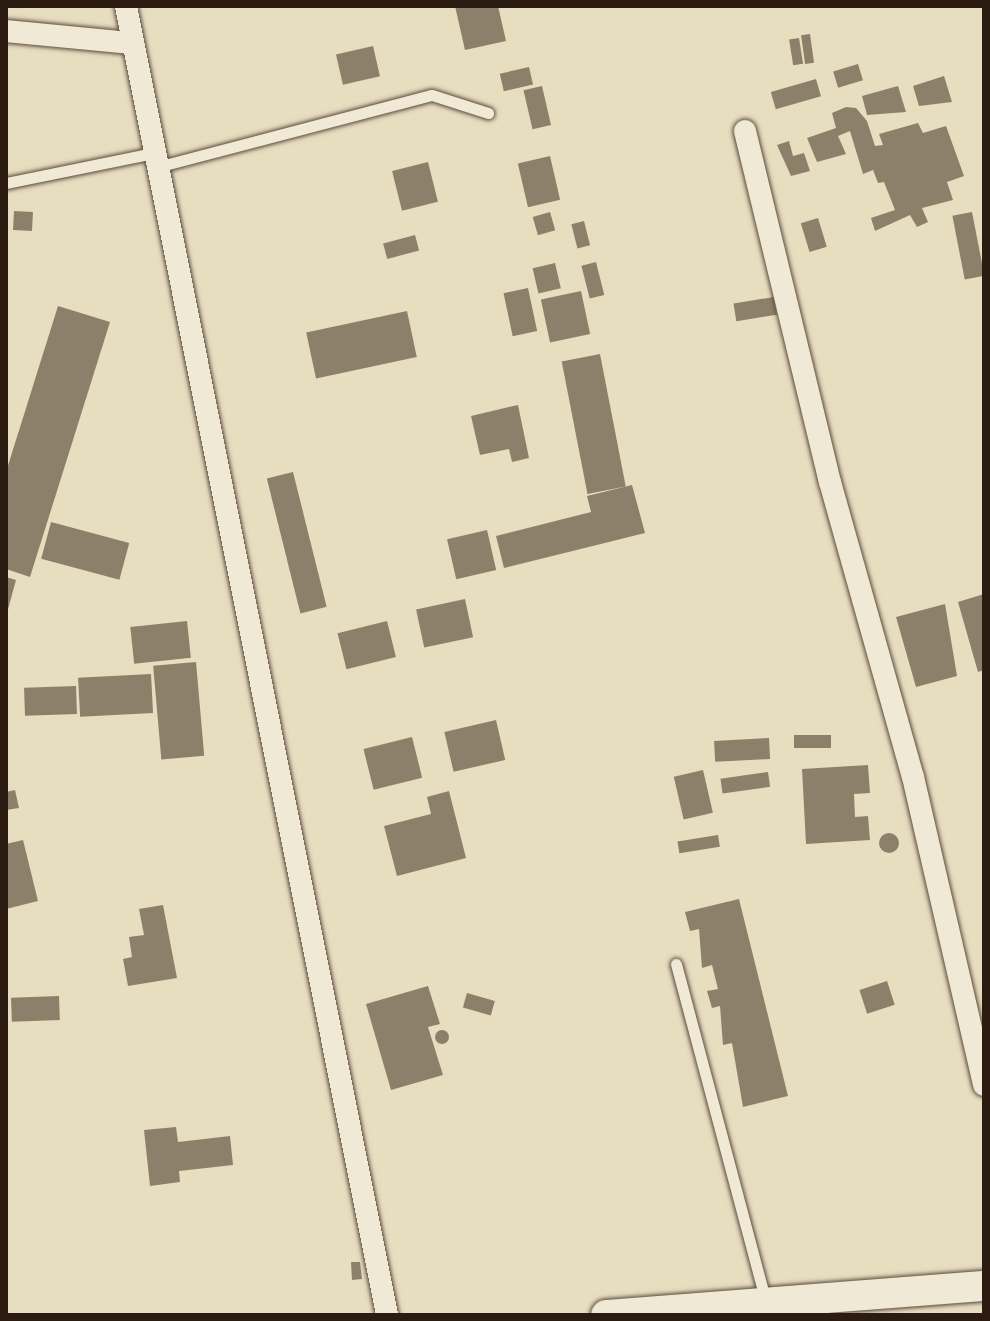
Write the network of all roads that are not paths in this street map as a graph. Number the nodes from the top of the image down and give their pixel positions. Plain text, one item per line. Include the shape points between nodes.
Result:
1 (126, 6) edge
2 (6, 31) edge
3 (131, 43) junction
4 (488, 113) dead end
5 (745, 131) dead end
6 (155, 160) junction
7 (6, 183) edge
8 (676, 964) dead end
9 (984, 1085) edge
10 (984, 1286) edge
11 (766, 1303) junction
12 (387, 1315) edge
13 (606, 1315) edge

1 - 3 street
2 - 3 street
3 - 6 street
4 - 6 lane via 432,95
5 - 9 street via 830,482 913,777
6 - 7 lane
6 - 12 street via 238,545
8 - 11 lane
10 - 11 main road
11 - 13 main road

